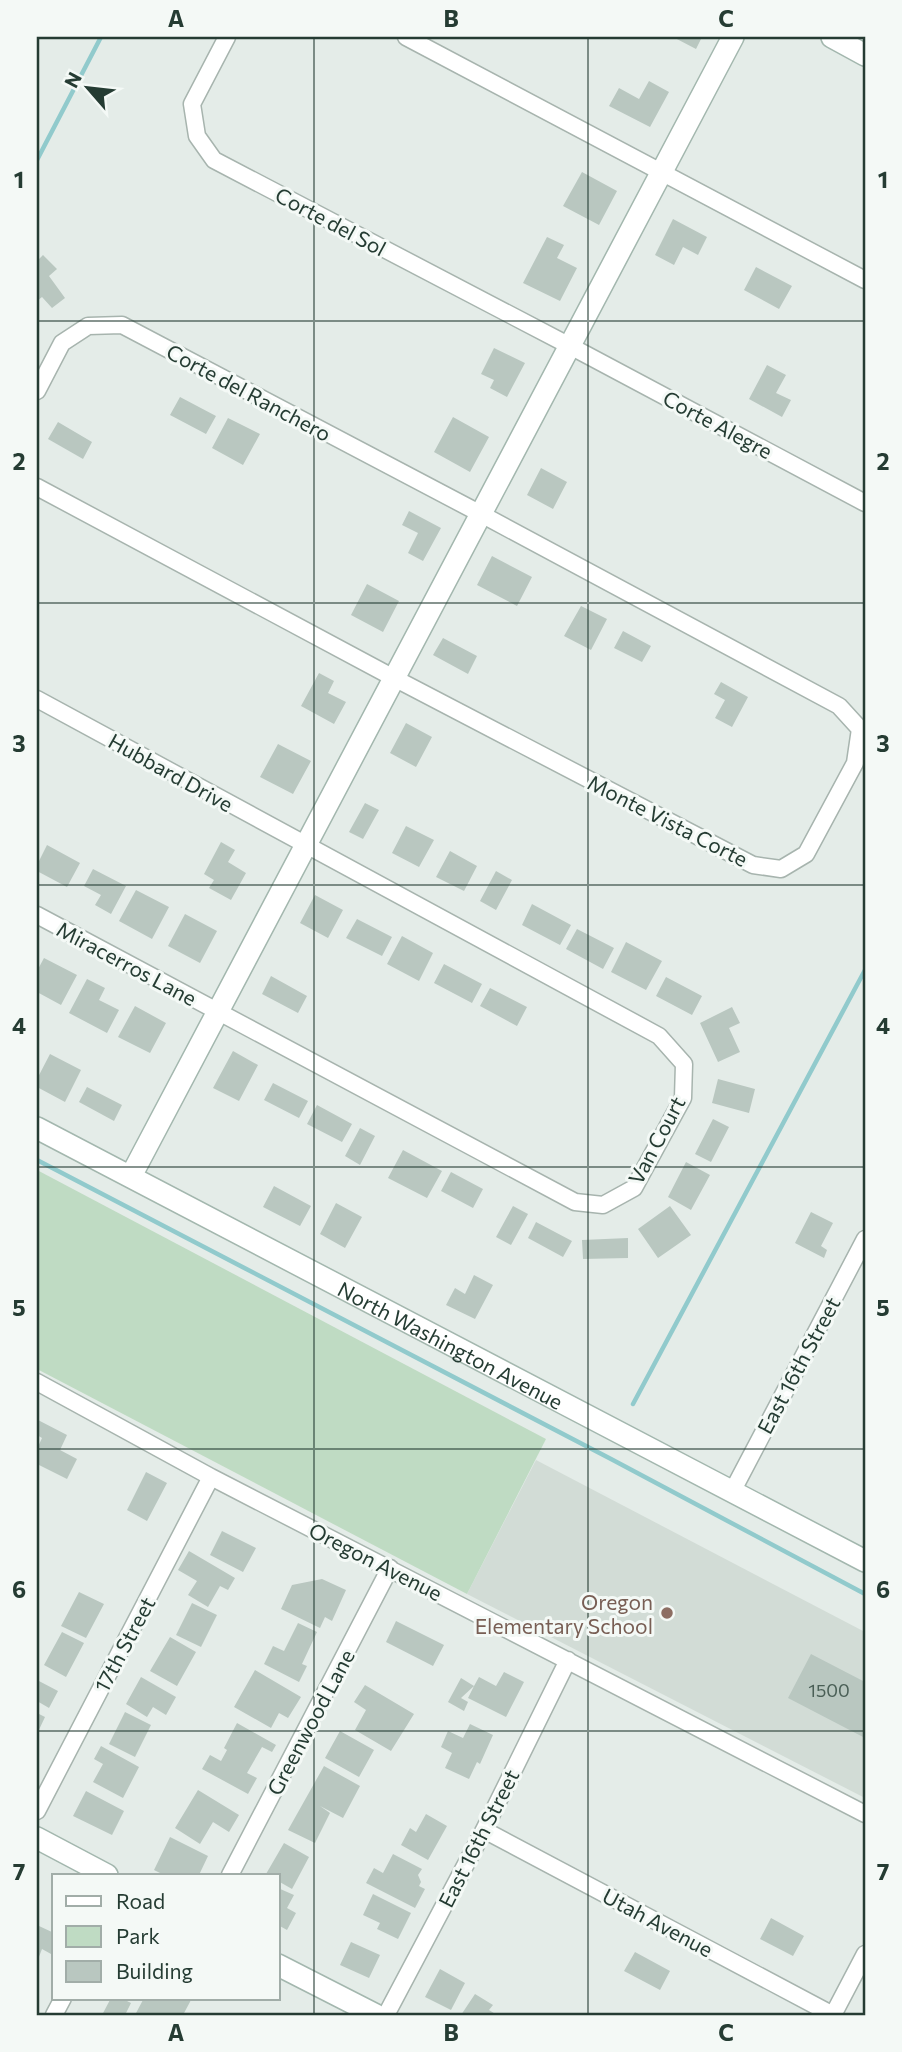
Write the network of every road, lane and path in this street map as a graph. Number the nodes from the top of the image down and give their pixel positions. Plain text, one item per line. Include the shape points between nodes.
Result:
1 (227, 37) edge
2 (406, 37) edge
3 (733, 37) edge
4 (832, 37) edge
5 (865, 55) edge
6 (662, 173) junction
7 (865, 280) edge
8 (570, 346) junction
9 (37, 391) edge
10 (37, 487) edge
11 (865, 503) edge
12 (481, 514) junction
13 (394, 678) junction
14 (37, 699) edge
15 (306, 845) junction
16 (37, 915) edge
17 (218, 1012) junction
18 (37, 1128) edge
19 (131, 1175) junction
20 (865, 1239) edge
21 (37, 1382) edge
22 (211, 1477) junction
23 (732, 1492) junction
24 (865, 1561) edge
25 (390, 1568) junction
26 (568, 1660) junction
27 (37, 1811) edge
28 (865, 1814) edge
29 (484, 1830) junction
30 (37, 1838) edge
31 (105, 1874) edge
32 (231, 1874) edge
33 (865, 1954) edge
34 (280, 1966) edge
35 (376, 2015) edge
36 (386, 2015) edge
37 (833, 2015) edge

1 - 8 street, Corte del Sol via 192,104 197,136 214,160
2 - 6 street
3 - 6 street
4 - 5 street
6 - 7 street
6 - 8 street
8 - 11 street, Corte Alegre
8 - 12 street
9 - 12 street, Corte del Ranchero via 62,343 88,326 122,325
10 - 13 street
12 - 13 street
12 - 13 street, Monte Vista Corte via 839,706 860,729 855,763 806,854 780,869 753,865
13 - 15 street
14 - 15 street, Hubbard Drive
15 - 17 street
15 - 17 street, Van Court via 659,1036 684,1064 683,1098 634,1188 603,1205 575,1202
16 - 17 street, Miracerros Lane
17 - 19 street
18 - 19 street, North Washington Avenue
19 - 23 street, North Washington Avenue
20 - 23 street, East 16th Street
21 - 22 street, Oregon Avenue
22 - 25 street, Oregon Avenue
22 - 27 street, 17th Street
23 - 24 street, North Washington Avenue
25 - 26 street, Oregon Avenue
25 - 32 street, Greenwood Lane
26 - 28 street, Oregon Avenue
26 - 29 street, East 16th Street
29 - 36 street, East 16th Street
29 - 37 street, Utah Avenue
30 - 31 street
33 - 37 street
34 - 35 street

